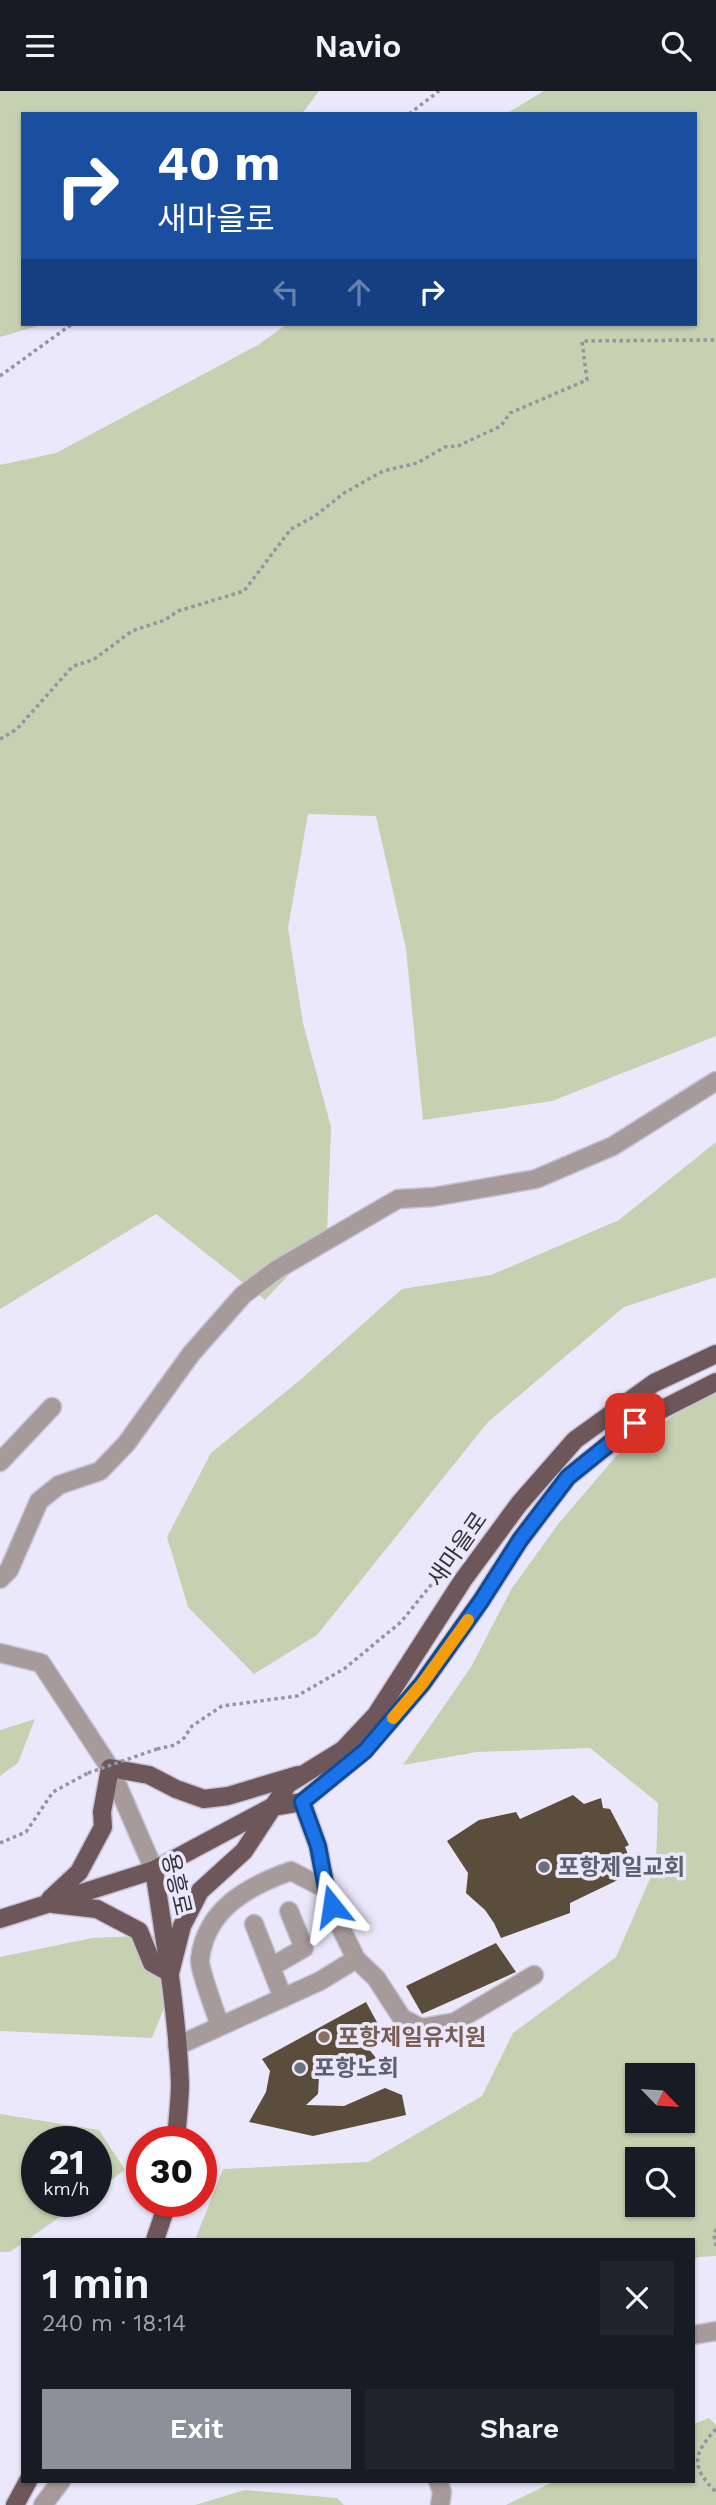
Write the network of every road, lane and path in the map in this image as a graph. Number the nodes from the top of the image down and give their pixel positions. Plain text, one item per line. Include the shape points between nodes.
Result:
1 (439, 91) edge
2 (412, 112) edge
3 (69, 326) edge
4 (716, 340) edge
5 (0, 376) edge
6 (0, 739) edge
7 (716, 1081) edge
8 (716, 1354) edge
9 (716, 1382) edge
10 (52, 1408) dead end
11 (0, 1462) edge
12 (489, 1513) dead end
13 (0, 1579) edge
14 (0, 1653) edge
15 (110, 1768) junction
16 (306, 1772) junction
17 (302, 1802) junction
18 (272, 1807) junction
19 (0, 1843) edge
20 (154, 1870) junction
21 (326, 1889) junction
22 (45, 1903) junction
23 (289, 1911) dead end
24 (0, 1919) edge
25 (254, 1924) dead end
26 (356, 1959) junction
27 (271, 1967) junction
28 (170, 1973) junction
29 (534, 1975) dead end
30 (283, 1998) junction
31 (220, 2026) junction
32 (177, 2046) junction
33 (177, 2126) edge
34 (163, 2217) edge
35 (716, 2229) edge
36 (156, 2238) edge
37 (716, 2247) edge
38 (716, 2331) edge
39 (695, 2335) edge
40 (716, 2429) edge
41 (27, 2483) edge
42 (60, 2483) edge
43 (439, 2483) edge
44 (716, 2492) edge
45 (15, 2505) edge
46 (43, 2505) edge
47 (440, 2505) edge

1 - 2 path
3 - 5 path
4 - 6 path via 582,341 587,380 510,413 501,426 458,446 383,471 344,493 290,529 244,591 132,631 93,660 73,666 17,729
7 - 13 street via 613,1146 536,1179 398,1199 276,1270 243,1295 199,1344 126,1444 100,1471 59,1485 39,1501 9,1570
8 - 16 main road, 새마을로 via 654,1383 575,1440 519,1504 463,1580 376,1715 342,1750
9 - 17 main road, 새마을로 via 635,1423 568,1477 422,1684 365,1751
10 - 11 street
12 - 19 path, bridge via 401,1622 344,1669 296,1696 222,1706 192,1726 176,1745 88,1773 53,1792 26,1832
14 - 15 street, 용흥로 via 41,1664
15 - 16 main road via 149,1775 204,1799
15 - 20 street, 용흥로
15 - 22 main road via 103,1827 92,1850 79,1872
16 - 18 main road, 새마을로 via 288,1784
17 - 18 main road, 새마을로
17 - 21 street via 318,1846
18 - 20 main road, 새마을로
18 - 28 main road via 244,1851 200,1891 182,1926
20 - 22 main road, 새마을로
20 - 28 main road, 용흥로
21 - 26 street
21 - 31 street via 291,1871 264,1880 234,1899 213,1921 199,1961
22 - 24 main road, 새마을로
22 - 28 main road via 97,1909 118,1919 138,1931 152,1963
23 - 27 street via 304,1948
25 - 27 street
26 - 29 street via 376,1978 402,2018 421,2028 455,2022
26 - 30 street
27 - 30 street
28 - 32 main road, 용흥로
30 - 31 street
31 - 32 street
32 - 33 main road, 용흥로
34 - 36 main road
35 - 37 path
38 - 39 street
40 - 44 path via 701,2448 697,2466
41 - 45 main road
42 - 46 street
43 - 47 street

